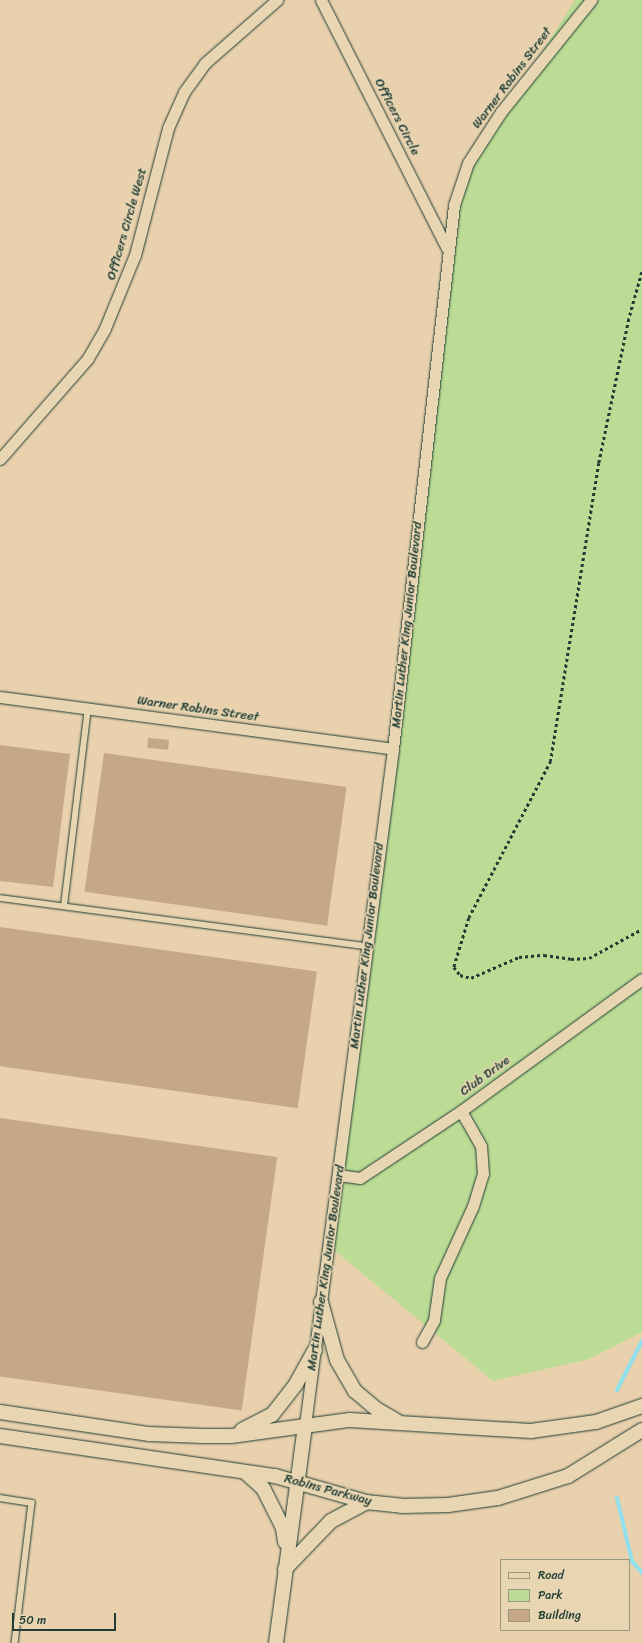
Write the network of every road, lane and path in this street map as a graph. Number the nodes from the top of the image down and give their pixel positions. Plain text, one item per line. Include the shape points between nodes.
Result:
1 (277, 0) edge
2 (321, 0) edge
3 (591, 0) edge
4 (447, 248) junction
5 (642, 272) edge
6 (0, 459) edge
7 (0, 697) edge
8 (88, 709) junction
9 (393, 749) junction
10 (0, 898) edge
11 (64, 906) junction
12 (642, 929) edge
13 (367, 946) junction
14 (642, 979) edge
15 (461, 1111) junction
16 (338, 1175) junction
17 (321, 1302) junction
18 (422, 1342) dead end
19 (315, 1350) junction
20 (642, 1406) edge
21 (0, 1412) edge
22 (401, 1423) junction
23 (305, 1425) junction
24 (642, 1430) edge
25 (0, 1436) edge
26 (230, 1436) junction
27 (244, 1472) junction
28 (297, 1482) junction
29 (0, 1498) edge
30 (366, 1502) junction
31 (288, 1552) junction
32 (285, 1569) junction
33 (15, 1643) edge
34 (276, 1643) edge

1 - 6 street, Officers Circle West via 205,63 184,92 168,128 135,255 105,328 88,358
2 - 4 street, Officers Circle
3 - 4 street, Warner Robins Street via 501,112 468,163 454,205
4 - 9 street, Martin Luther King Junior Boulevard
5 - 12 path via 626,332 599,463 551,762 469,918 454,967 460,975 471,978 519,957 544,955 571,960 589,958
7 - 8 street, Warner Robins Street
8 - 9 street, Warner Robins Street
8 - 11 lane
9 - 13 street, Martin Luther King Junior Boulevard
10 - 11 lane
11 - 13 lane
13 - 16 street, Martin Luther King Junior Boulevard
14 - 15 street, Club Drive
15 - 16 street, Club Drive via 360,1178
15 - 18 street via 481,1146 483,1174 473,1206 440,1278 434,1320
16 - 17 street, Martin Luther King Junior Boulevard
17 - 19 street, Martin Luther King Junior Boulevard
17 - 22 street via 337,1360 355,1391 378,1410
19 - 23 street, Martin Luther King Junior Boulevard
19 - 26 street via 296,1384 272,1415
20 - 22 street via 596,1422 544,1430
21 - 26 street via 149,1434
22 - 23 street via 350,1420
23 - 26 street
23 - 28 street, Martin Luther King Junior Boulevard
24 - 30 street, Robins Parkway via 568,1476 498,1498 448,1505 402,1506
25 - 27 street, Robins Parkway via 167,1458
27 - 28 street, Robins Parkway
27 - 31 street via 263,1488 282,1528
28 - 30 street, Robins Parkway
28 - 31 street, Martin Luther King Junior Boulevard
29 - 33 lane via 32,1503
30 - 32 street via 331,1521
31 - 32 street, Martin Luther King Junior Boulevard
32 - 34 street, Martin Luther King Junior Boulevard

